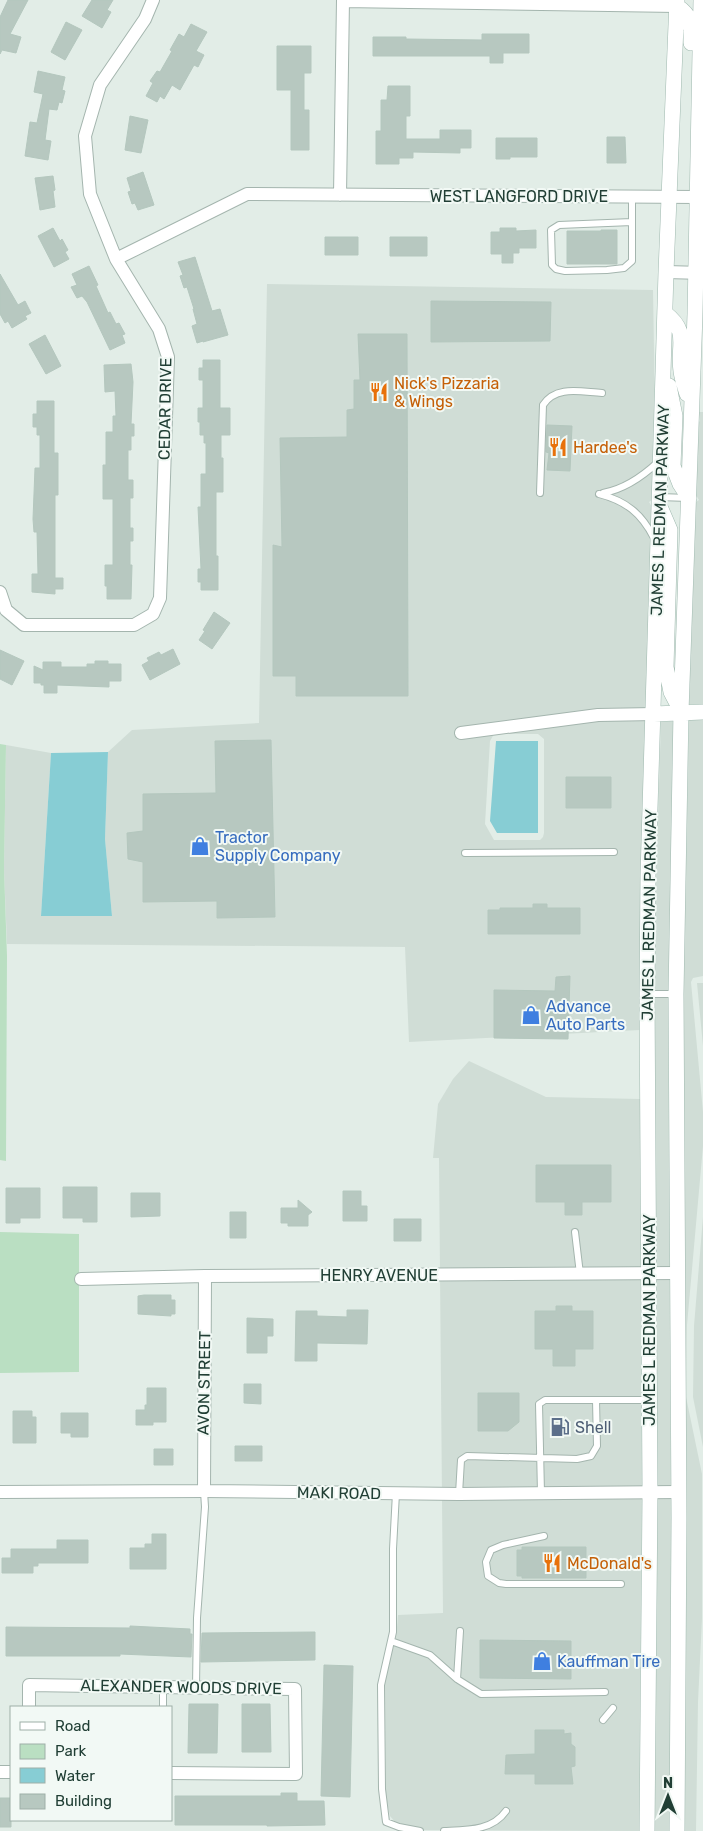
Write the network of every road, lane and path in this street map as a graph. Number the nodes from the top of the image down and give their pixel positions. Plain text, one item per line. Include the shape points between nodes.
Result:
1 (153, 0) edge
2 (701, 0) edge
3 (343, 1) edge
4 (560, 2) edge
5 (622, 2) edge
6 (677, 3) edge
7 (699, 114) junction
8 (340, 195) junction
9 (632, 196) junction
10 (669, 196) junction
11 (698, 196) junction
12 (632, 222) junction
13 (116, 259) junction
14 (666, 272) junction
15 (699, 273) edge
16 (665, 312) junction
17 (664, 356) junction
18 (602, 393) dead end
19 (691, 415) junction
20 (661, 459) junction
21 (540, 493) dead end
22 (689, 498) junction
23 (660, 501) junction
24 (658, 547) junction
25 (0, 592) edge
26 (681, 712) junction
27 (703, 712) edge
28 (654, 714) junction
29 (461, 733) dead end
30 (614, 852) dead end
31 (465, 853) dead end
32 (647, 994) junction
33 (676, 994) junction
34 (575, 1232) dead end
35 (677, 1273) junction
36 (580, 1274) junction
37 (648, 1274) junction
38 (205, 1276) junction
39 (81, 1279) dead end
40 (596, 1400) junction
41 (649, 1400) junction
42 (540, 1457) junction
43 (204, 1491) junction
44 (0, 1492) edge
45 (650, 1492) junction
46 (678, 1492) junction
47 (396, 1493) junction
48 (541, 1493) junction
49 (459, 1494) junction
50 (544, 1536) dead end
51 (621, 1584) dead end
52 (460, 1631) dead end
53 (391, 1641) junction
54 (457, 1679) junction
55 (163, 1687) junction
56 (196, 1687) junction
57 (605, 1692) dead end
58 (29, 1706) edge
59 (163, 1706) edge
60 (613, 1708) dead end
61 (603, 1720) dead end
62 (172, 1773) edge
63 (506, 1811) dead end
64 (420, 1831) edge
65 (444, 1831) edge
66 (647, 1831) edge
67 (676, 1831) edge

1 - 13 street, CEDAR DRIVE via 145,19 100,85 85,136 90,194
2 - 7 main road, JAMES L REDMAN PARKWAY
3 - 4 street
3 - 8 street
4 - 5 street
5 - 6 street
6 - 7 main road via 687,13 691,25 690,63
6 - 10 main road, JAMES L REDMAN PARKWAY
7 - 11 main road, JAMES L REDMAN PARKWAY
8 - 9 street, WEST LANGFORD DRIVE
8 - 13 street, WEST LANGFORD DRIVE via 247,194
9 - 10 street, WEST LANGFORD DRIVE
9 - 12 lane
10 - 11 street, WEST LANGFORD DRIVE
10 - 14 main road, JAMES L REDMAN PARKWAY
11 - 15 main road, JAMES L REDMAN PARKWAY
12 - 12 lane via 559,225 551,230 552,265 565,271 624,268 632,261
13 - 25 street, CEDAR DRIVE via 159,329 168,357 160,598 153,614 134,625 24,625 6,610
14 - 15 street
14 - 16 main road, JAMES L REDMAN PARKWAY
15 - 19 main road, JAMES L REDMAN PARKWAY
16 - 17 main road, JAMES L REDMAN PARKWAY
16 - 19 main road via 676,321 681,332 681,370
17 - 20 main road, JAMES L REDMAN PARKWAY
17 - 22 main road via 675,416 673,466
18 - 21 lane via 562,392 548,397 543,405
19 - 22 main road, JAMES L REDMAN PARKWAY
20 - 23 main road, JAMES L REDMAN PARKWAY
20 - 24 lane via 629,485 599,494 616,498 631,508 646,523
22 - 23 lane
22 - 26 main road, JAMES L REDMAN PARKWAY
23 - 24 main road, JAMES L REDMAN PARKWAY
23 - 26 main road via 670,530 666,667 671,692
24 - 28 main road, JAMES L REDMAN PARKWAY
26 - 27 main road
26 - 28 main road
26 - 33 main road, JAMES L REDMAN PARKWAY
28 - 29 street via 598,715
28 - 32 main road, JAMES L REDMAN PARKWAY
30 - 31 lane
32 - 33 lane
32 - 37 main road, JAMES L REDMAN PARKWAY
33 - 35 main road, JAMES L REDMAN PARKWAY
34 - 36 lane
35 - 37 street, HENRY AVENUE
35 - 46 main road, JAMES L REDMAN PARKWAY
36 - 37 street, HENRY AVENUE
36 - 38 street, HENRY AVENUE
37 - 41 main road, JAMES L REDMAN PARKWAY
38 - 39 street, HENRY AVENUE
38 - 43 street, AVON STREET
40 - 41 lane
40 - 42 lane via 597,1446 591,1456 577,1459
40 - 42 lane via 545,1400 539,1404
41 - 45 main road, JAMES L REDMAN PARKWAY
42 - 48 lane
42 - 49 lane via 467,1456 461,1460
43 - 44 street, MAKI ROAD
43 - 47 street, MAKI ROAD
43 - 56 lane
45 - 46 street, MAKI ROAD
45 - 48 street, MAKI ROAD
45 - 66 main road, JAMES L REDMAN PARKWAY
46 - 67 main road, JAMES L REDMAN PARKWAY
47 - 49 street, MAKI ROAD
47 - 53 lane
48 - 49 street, MAKI ROAD
50 - 51 lane via 491,1550 486,1562 488,1576 506,1584
52 - 54 lane
53 - 54 lane via 430,1655
53 - 64 lane via 381,1685 382,1789 386,1822
54 - 57 lane via 481,1694
55 - 56 street, ALEXANDER WOODS DRIVE
55 - 58 street, ALEXANDER WOODS DRIVE via 29,1684
55 - 59 lane
56 - 62 street, ALEXANDER WOODS DRIVE via 295,1689 296,1774
60 - 61 lane
63 - 65 lane via 502,1818 483,1830

